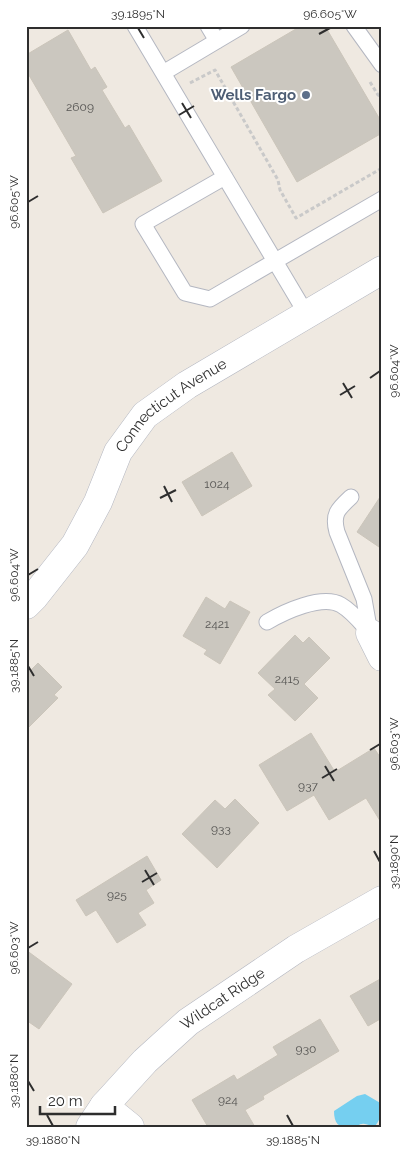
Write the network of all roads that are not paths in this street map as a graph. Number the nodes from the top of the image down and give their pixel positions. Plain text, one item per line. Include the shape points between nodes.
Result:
1 (135, 26) edge
2 (208, 26) edge
3 (242, 26) edge
4 (354, 26) edge
5 (217, 42) junction
6 (382, 65) edge
7 (163, 73) junction
8 (225, 177) junction
9 (382, 199) edge
10 (275, 262) junction
11 (382, 270) edge
12 (307, 315) junction
13 (351, 497) dead end
14 (26, 604) edge
15 (267, 622) dead end
16 (370, 633) junction
17 (382, 657) edge
18 (382, 900) edge
19 (97, 1117) edge
20 (130, 1127) edge

1 - 7 lane
2 - 5 lane
3 - 5 lane
4 - 6 lane
5 - 7 lane
7 - 8 lane
8 - 10 lane
8 - 10 lane via 143,224 185,293 210,299
9 - 10 lane
10 - 12 lane
11 - 12 street, Connecticut Avenue
12 - 14 street, Connecticut Avenue via 187,385 145,415 118,452 98,502 75,545
13 - 16 lane via 337,511 334,523 364,599
15 - 16 lane via 304,605 326,602 340,604
16 - 17 street
18 - 19 street, Wildcat Ridge via 296,949 188,1022 145,1061
19 - 20 street

